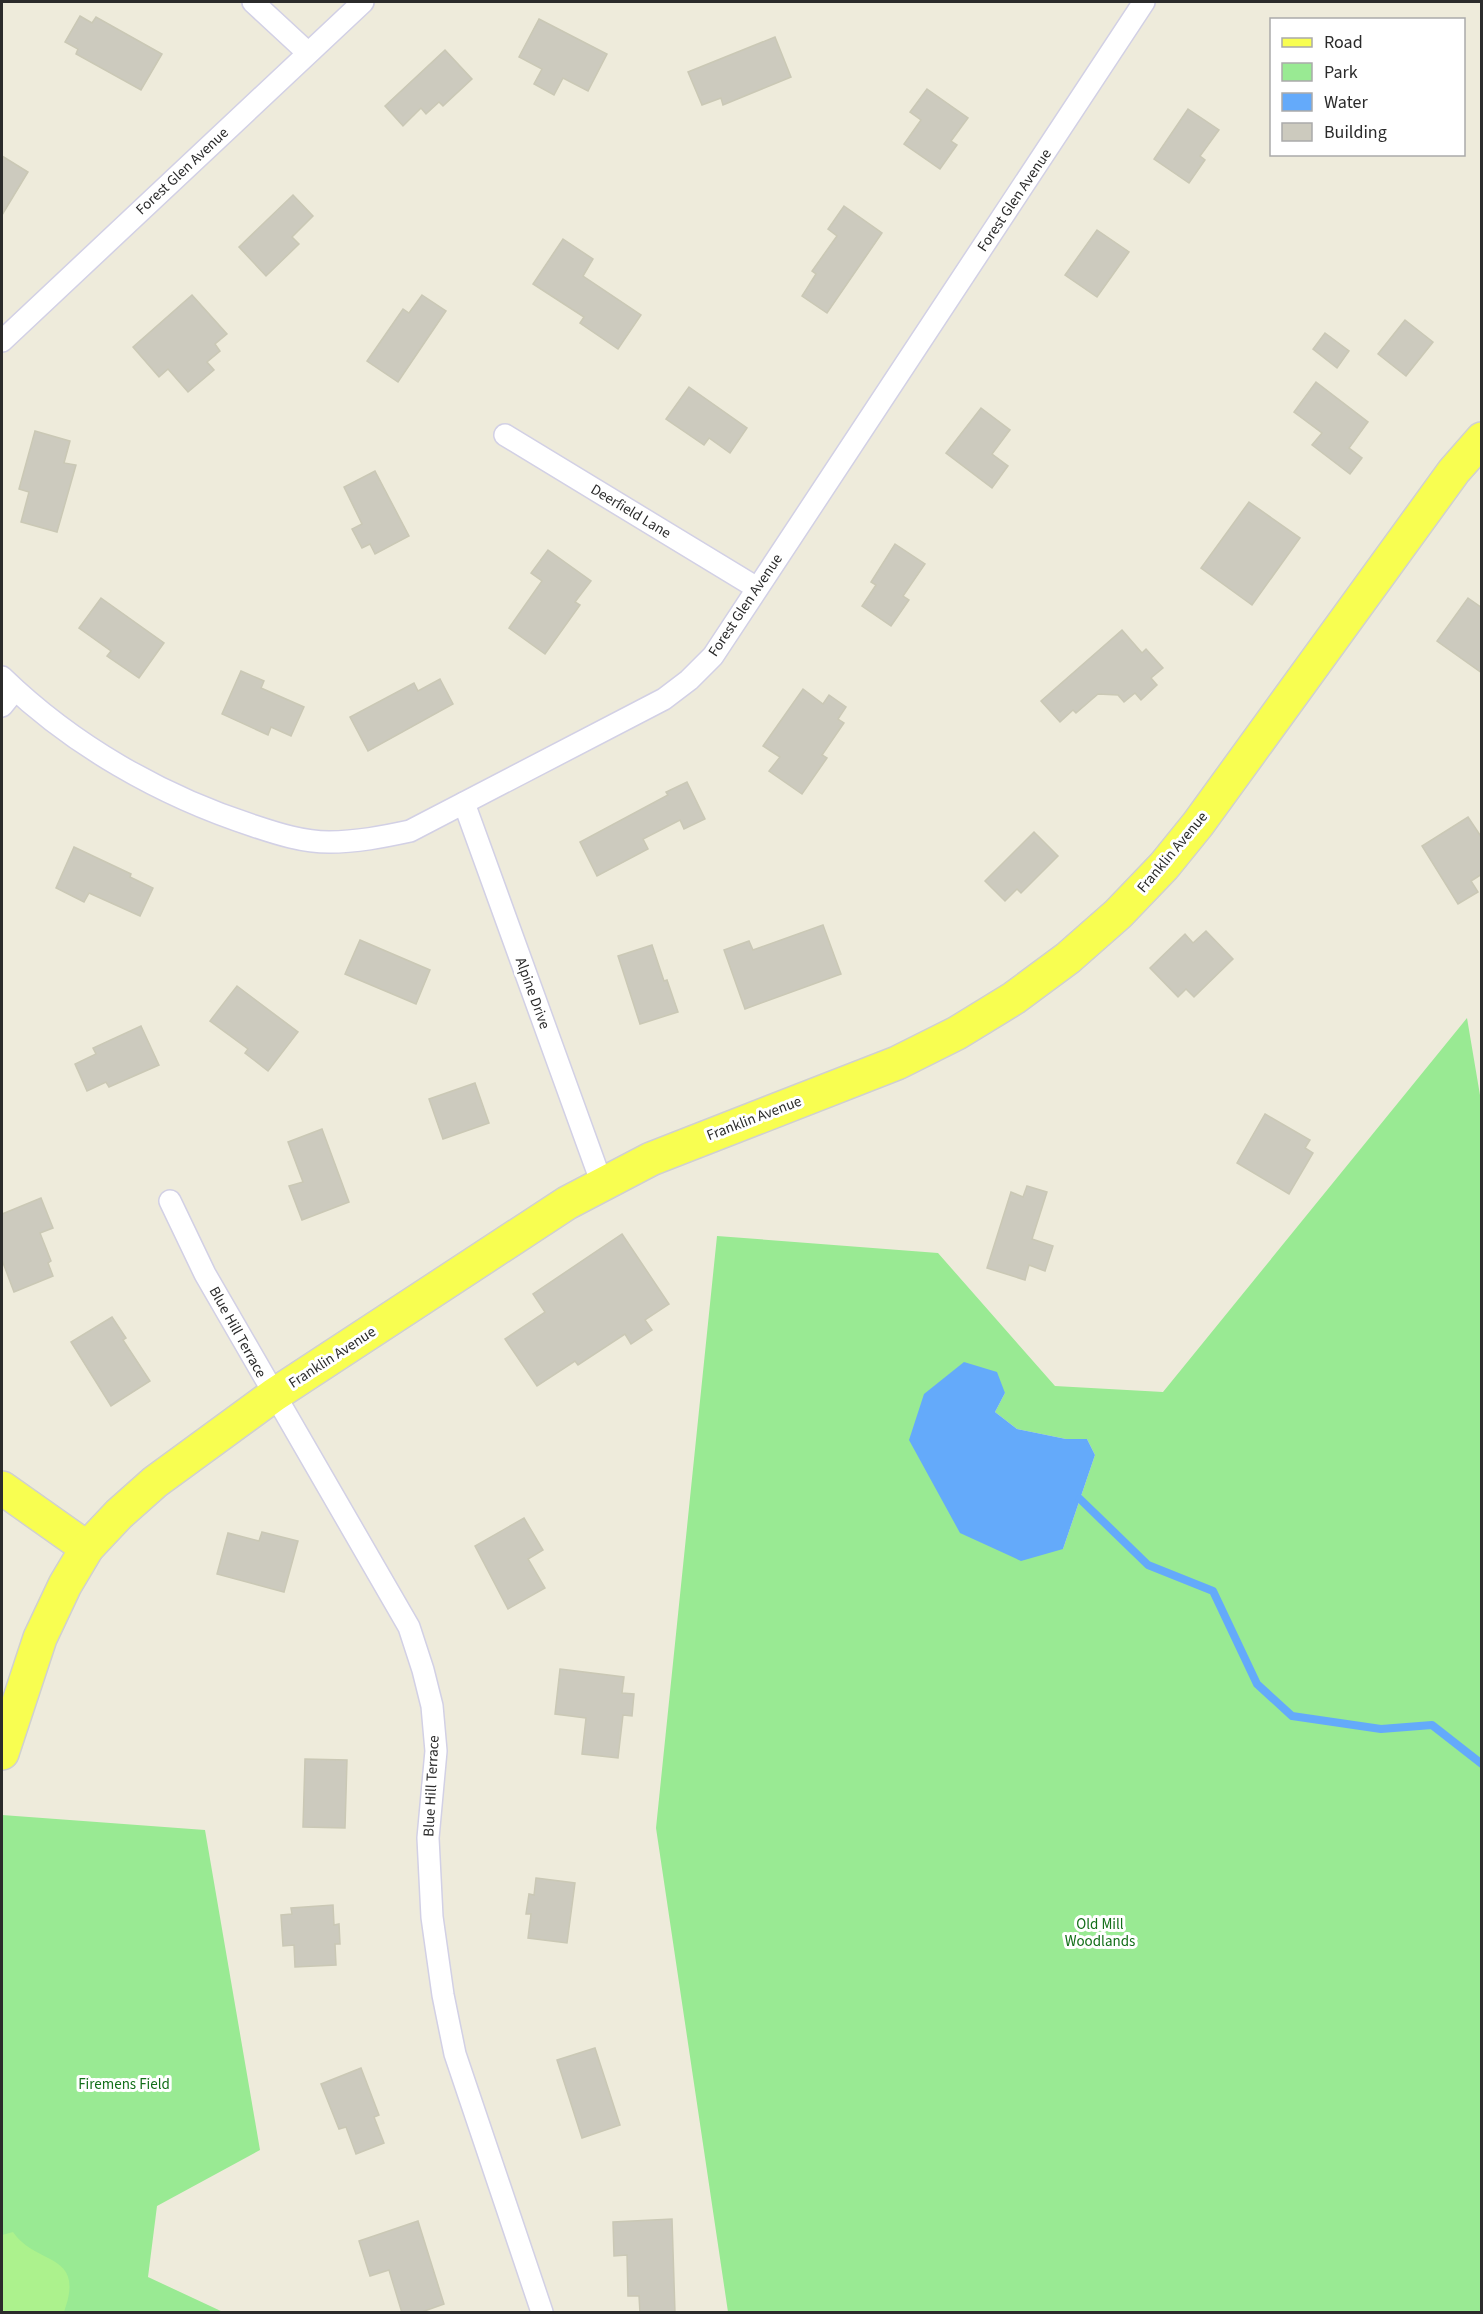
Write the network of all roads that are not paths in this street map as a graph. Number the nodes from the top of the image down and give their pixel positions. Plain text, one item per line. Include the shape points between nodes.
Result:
1 (253, 2) edge
2 (363, 2) edge
3 (1144, 2) edge
4 (308, 52) junction
5 (2, 341) edge
6 (505, 435) dead end
7 (1482, 439) edge
8 (757, 588) junction
9 (8, 683) edge
10 (2, 706) edge
11 (464, 803) junction
12 (602, 1184) junction
13 (170, 1201) dead end
14 (274, 1395) junction
15 (2, 1488) edge
16 (87, 1548) junction
17 (2, 1753) edge
18 (542, 2313) edge

1 - 4 street
2 - 4 street, Forest Glen Avenue
3 - 8 street, Forest Glen Avenue
4 - 5 street, Forest Glen Avenue
6 - 8 street, Deerfield Lane
7 - 12 main road, Franklin Avenue via 1454,471 1198,824 1118,914 1068,958 995,1010 897,1063 699,1140
8 - 11 street, Forest Glen Avenue via 713,656 664,699
9 - 10 street
9 - 11 street, Forest Glen Avenue via 66,731 169,793 287,837 367,841 410,831
11 - 12 street, Alpine Drive
12 - 14 main road, Franklin Avenue
13 - 14 street, Blue Hill Terrace via 205,1274
14 - 16 main road, Franklin Avenue via 155,1482
14 - 18 street, Blue Hill Terrace via 409,1627 423,1670 432,1706 436,1751 428,1838 432,1917 443,1995 455,2054
15 - 16 main road
16 - 17 main road, Franklin Avenue via 40,1638

